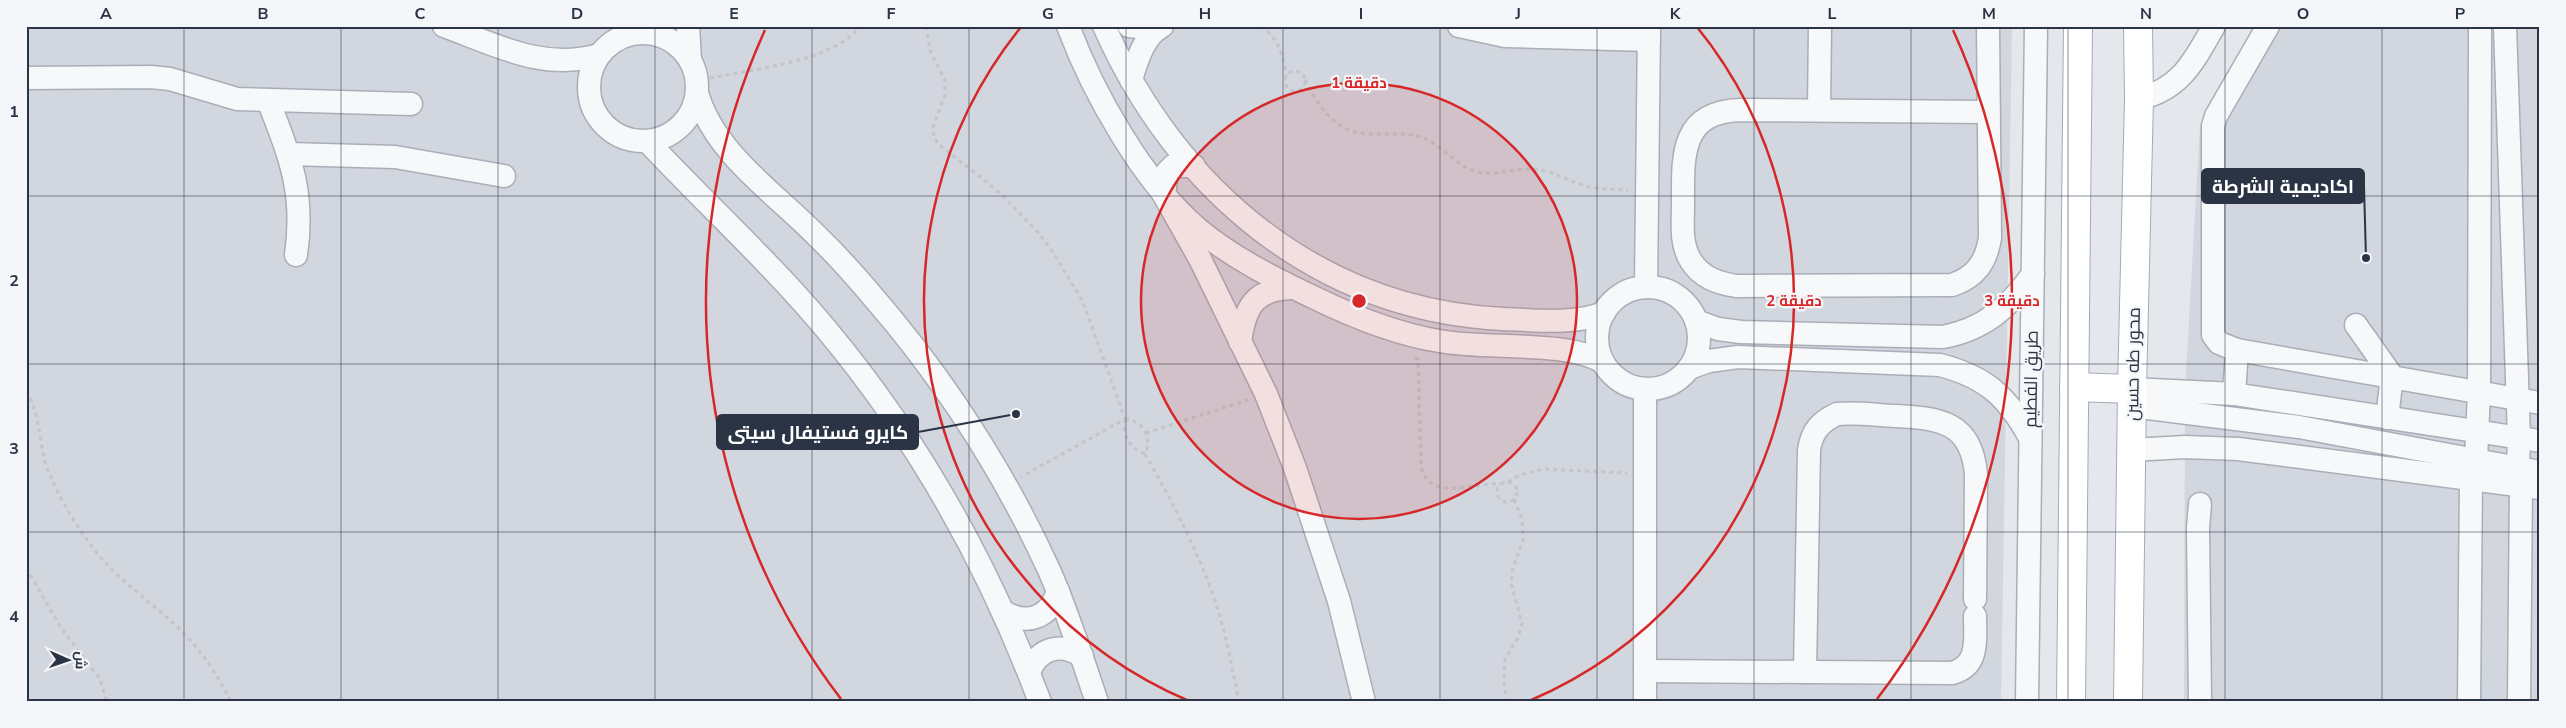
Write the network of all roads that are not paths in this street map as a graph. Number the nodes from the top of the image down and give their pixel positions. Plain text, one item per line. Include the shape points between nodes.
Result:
1 (444, 26) edge
2 (688, 26) edge
3 (1068, 26) edge
4 (1104, 26) edge
5 (1129, 26) edge
6 (1459, 26) edge
7 (1820, 26) edge
8 (1988, 26) edge
9 (2036, 26) edge
10 (2078, 26) edge
11 (2138, 26) edge
12 (2214, 26) edge
13 (2268, 26) edge
14 (2480, 26) edge
15 (2505, 26) edge
16 (1160, 27) edge
17 (638, 30) edge
18 (1649, 33) edge
19 (599, 55) junction
20 (26, 78) edge
21 (695, 78) junction
22 (1131, 80) junction
23 (2139, 99) junction
24 (268, 100) junction
25 (410, 104) dead end
26 (1819, 110) junction
27 (1988, 112) junction
28 (1163, 129) junction
29 (648, 142) junction
30 (289, 154) junction
31 (1136, 156) junction
32 (1194, 166) junction
33 (504, 176) dead end
34 (1164, 194) junction
35 (296, 255) dead end
36 (2033, 274) junction
37 (1646, 287) junction
38 (1292, 288) junction
39 (1604, 313) junction
40 (1696, 321) junction
41 (2356, 326) dead end
42 (1240, 342) junction
43 (2237, 350) junction
44 (1603, 362) junction
45 (1690, 368) junction
46 (2392, 376) junction
47 (2074, 387) junction
48 (1645, 389) junction
49 (2479, 392) junction
50 (2234, 394) junction
51 (2132, 398) junction
52 (2516, 399) junction
53 (2540, 403) edge
54 (2387, 418) junction
55 (2239, 419) junction
56 (2478, 433) junction
57 (2030, 438) junction
58 (2529, 439) edge
59 (2238, 449) junction
60 (2132, 450) junction
61 (2473, 469) junction
62 (2540, 472) edge
63 (2526, 480) edge
64 (2200, 504) dead end
65 (1058, 591) junction
66 (1004, 612) junction
67 (1082, 656) junction
68 (2530, 665) edge
69 (1645, 671) junction
70 (1029, 672) junction
71 (1805, 672) junction
72 (1040, 702) edge
73 (1097, 702) edge
74 (1364, 702) edge
75 (1645, 702) edge
76 (2027, 702) edge
77 (2070, 702) edge
78 (2128, 702) edge
79 (2200, 702) edge
80 (2469, 702) edge
81 (2519, 702) edge

1 - 19 street via 498,48 534,58 570,60
2 - 21 street
3 - 31 street via 1099,94
4 - 22 street
5 - 16 street
6 - 18 street via 1504,36
7 - 26 street
8 - 27 street
9 - 36 street, طريق الفطيم
10 - 47 main road
11 - 23 main road, محور طه حسين
12 - 23 street via 2183,76 2169,88
13 - 43 street via 2213,126 2211,325 2219,343
14 - 49 street
15 - 52 street
16 - 22 street via 1140,55
17 - 19 street via 620,37
17 - 21 street via 666,38 682,50
18 - 37 street
19 - 29 street via 591,71 588,88 591,106 600,122 614,134 630,141
20 - 24 street via 151,77 237,99
21 - 29 street via 692,111 681,126 666,137
21 - 65 street via 709,122 730,151 818,236 897,325 966,421 1024,519
22 - 28 street
23 - 51 main road, محور طه حسين
24 - 25 street
24 - 30 street
26 - 27 street
26 - 27 street via 1724,110 1708,116 1696,127 1683,156 1683,235 1690,261 1710,279 1736,286 1938,285 1963,282 1988,255
28 - 31 street via 1156,151
28 - 32 street
29 - 66 street via 789,288 888,408 939,489
30 - 33 street via 395,157
30 - 35 street via 300,214
31 - 34 street
32 - 34 street via 1173,166 1167,172
32 - 39 street via 1229,204 1276,243 1328,274 1384,297 1416,307 1483,318 1568,321
34 - 38 street via 1212,239
34 - 42 street
36 - 40 street via 2013,301 1988,321 1974,329 1943,337 1740,332
36 - 57 street, طريق الفطيم
37 - 39 street via 1622,295
37 - 40 street via 1671,293 1686,304
38 - 42 street via 1264,293 1253,302 1246,314
38 - 44 street via 1374,324 1413,336 1473,346 1580,353
39 - 44 street via 1598,337
40 - 45 street via 1699,345
41 - 46 street
42 - 74 street via 1266,394 1318,534
43 - 46 street
43 - 50 street
44 - 48 street via 1621,381
45 - 48 street via 1670,385
45 - 57 street via 1728,358 1940,365 1968,374 1993,389 2014,410
46 - 49 street
46 - 54 street
47 - 51 main road
47 - 77 main road
48 - 69 street
49 - 52 street
49 - 56 street
50 - 51 street
50 - 54 street
51 - 55 street
51 - 60 main road, محور طه حسين
52 - 53 street
52 - 58 street
54 - 56 street
55 - 59 street
55 - 61 street via 2299,427
56 - 58 street
56 - 61 street
57 - 76 street, طريق الفطيم
58 - 63 street
59 - 60 street
59 - 61 street
60 - 78 main road, محور طه حسين
61 - 63 street
61 - 80 street
62 - 63 street
63 - 68 street
64 - 79 street
65 - 66 street via 1047,611 1037,617 1014,618
65 - 67 street
66 - 70 street
67 - 70 street via 1072,650 1051,649 1033,662
67 - 73 street
68 - 81 street
69 - 71 street
69 - 75 street
70 - 72 street
71 - 71 street via 1809,450 1817,427 1837,414 1928,417 1944,421 1969,443 1975,458 1975,607 1970,663 1959,672

